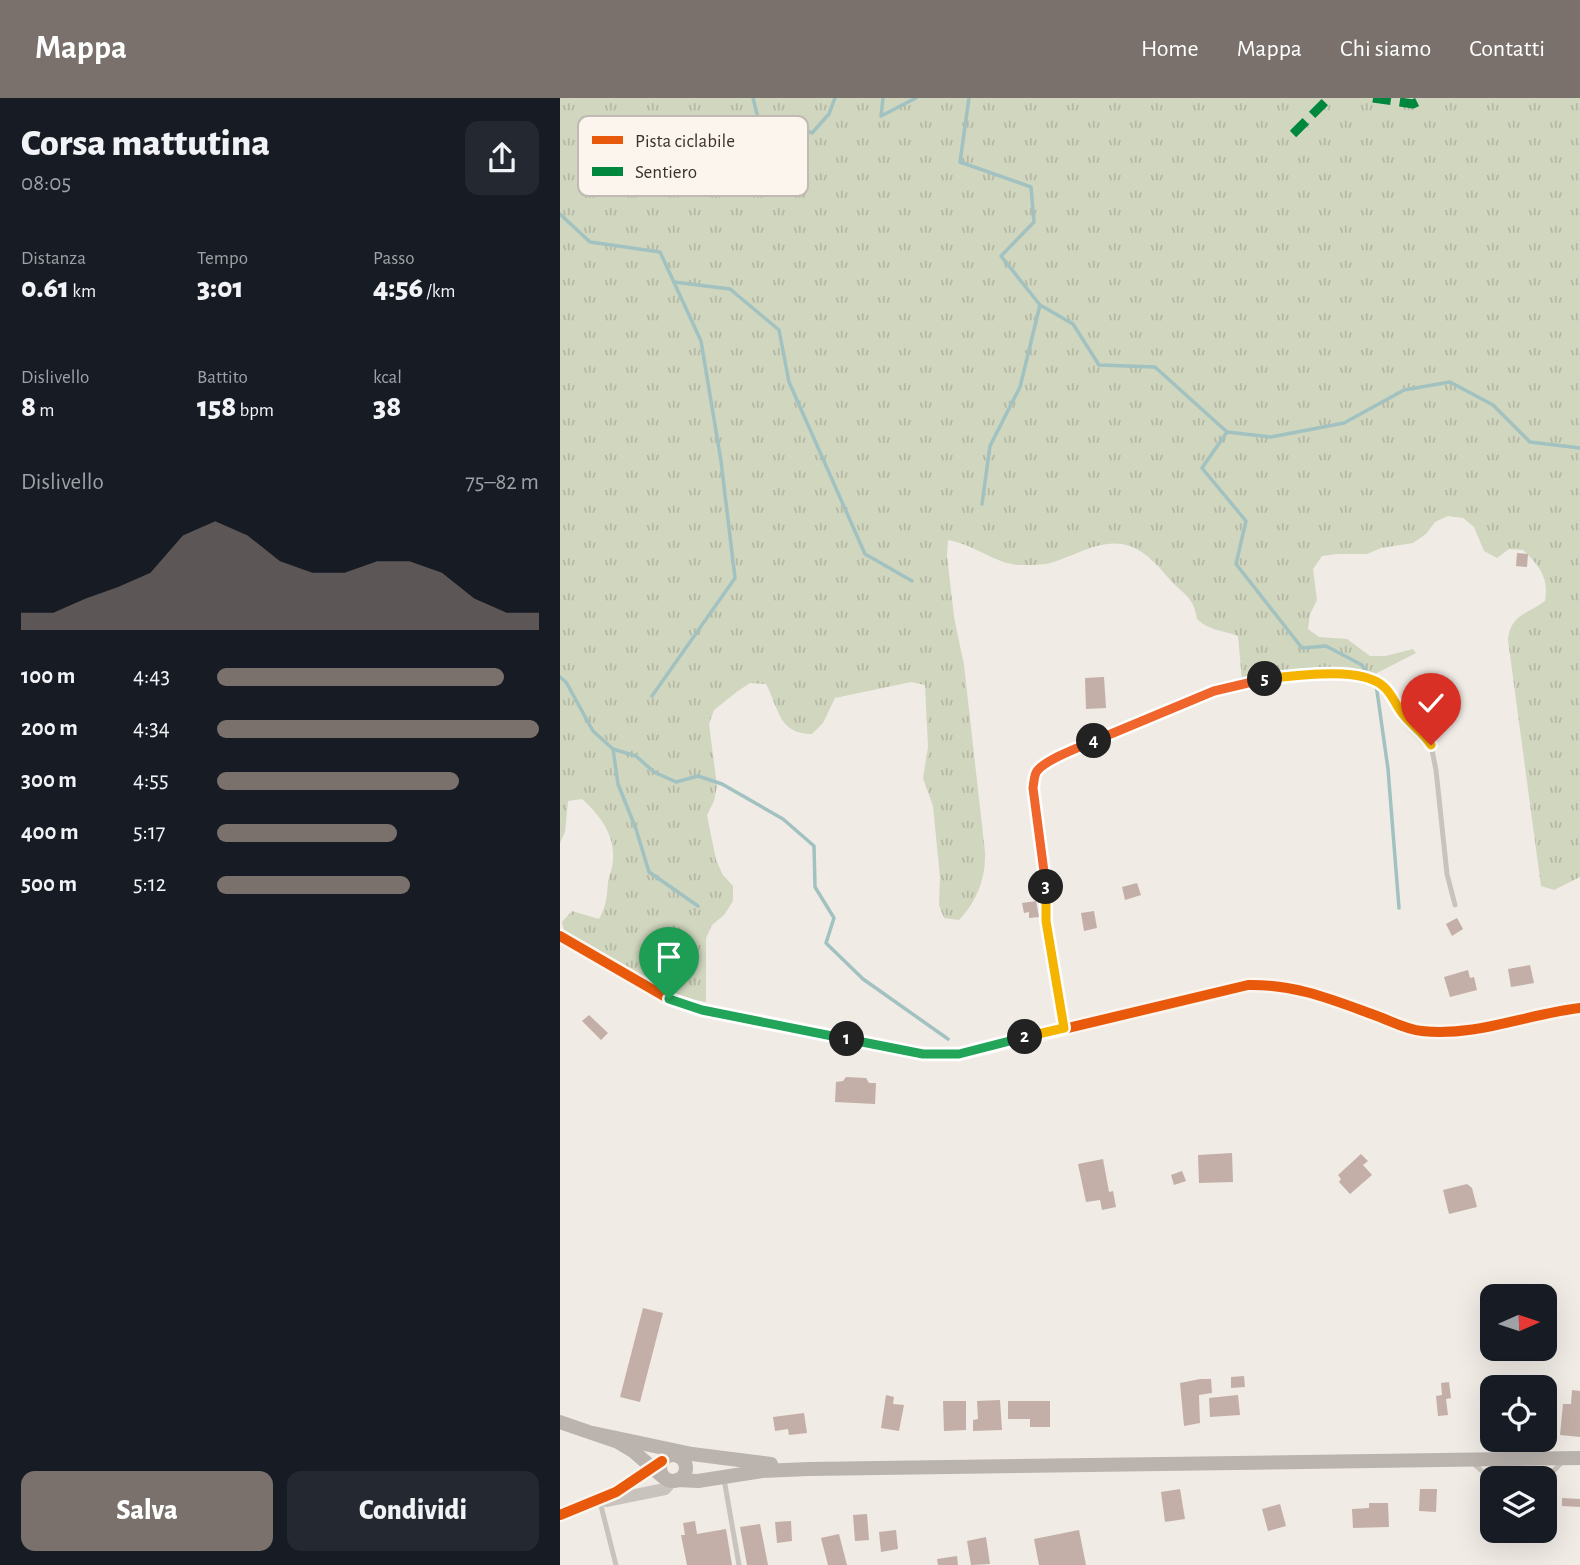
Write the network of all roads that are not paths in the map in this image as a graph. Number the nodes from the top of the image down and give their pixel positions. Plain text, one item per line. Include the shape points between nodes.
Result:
1 (1455, 905) dead end
2 (560, 936) edge
3 (1580, 1008) edge
4 (1064, 1028) junction
5 (560, 1422) edge
6 (593, 1433) junction
7 (636, 1454) junction
8 (1573, 1458) edge
9 (1472, 1461) junction
10 (670, 1467) junction
11 (809, 1469) junction
12 (1480, 1469) edge
13 (1557, 1471) edge
14 (723, 1476) junction
15 (636, 1479) junction
16 (594, 1503) junction
17 (560, 1514) edge
18 (616, 1565) edge
19 (739, 1565) edge

1 - 4 lane via 1431,745 1382,685 1349,675 1314,675 1266,679 1214,691 1113,732 1038,770 1033,788 1046,880 1046,921
2 - 4 street via 669,999 702,1010 923,1054 959,1054
3 - 4 street via 1455,1031 1420,1031 1303,990 1248,985
5 - 6 main road
6 - 7 main road
6 - 10 main road
7 - 10 main road
7 - 15 street via 641,1467
8 - 9 main road
8 - 13 lane
9 - 11 main road
9 - 12 lane
10 - 11 main road
10 - 14 main road via 698,1481
10 - 15 street
10 - 16 street
11 - 14 main road
14 - 19 lane
15 - 16 street
16 - 17 street
16 - 18 lane

